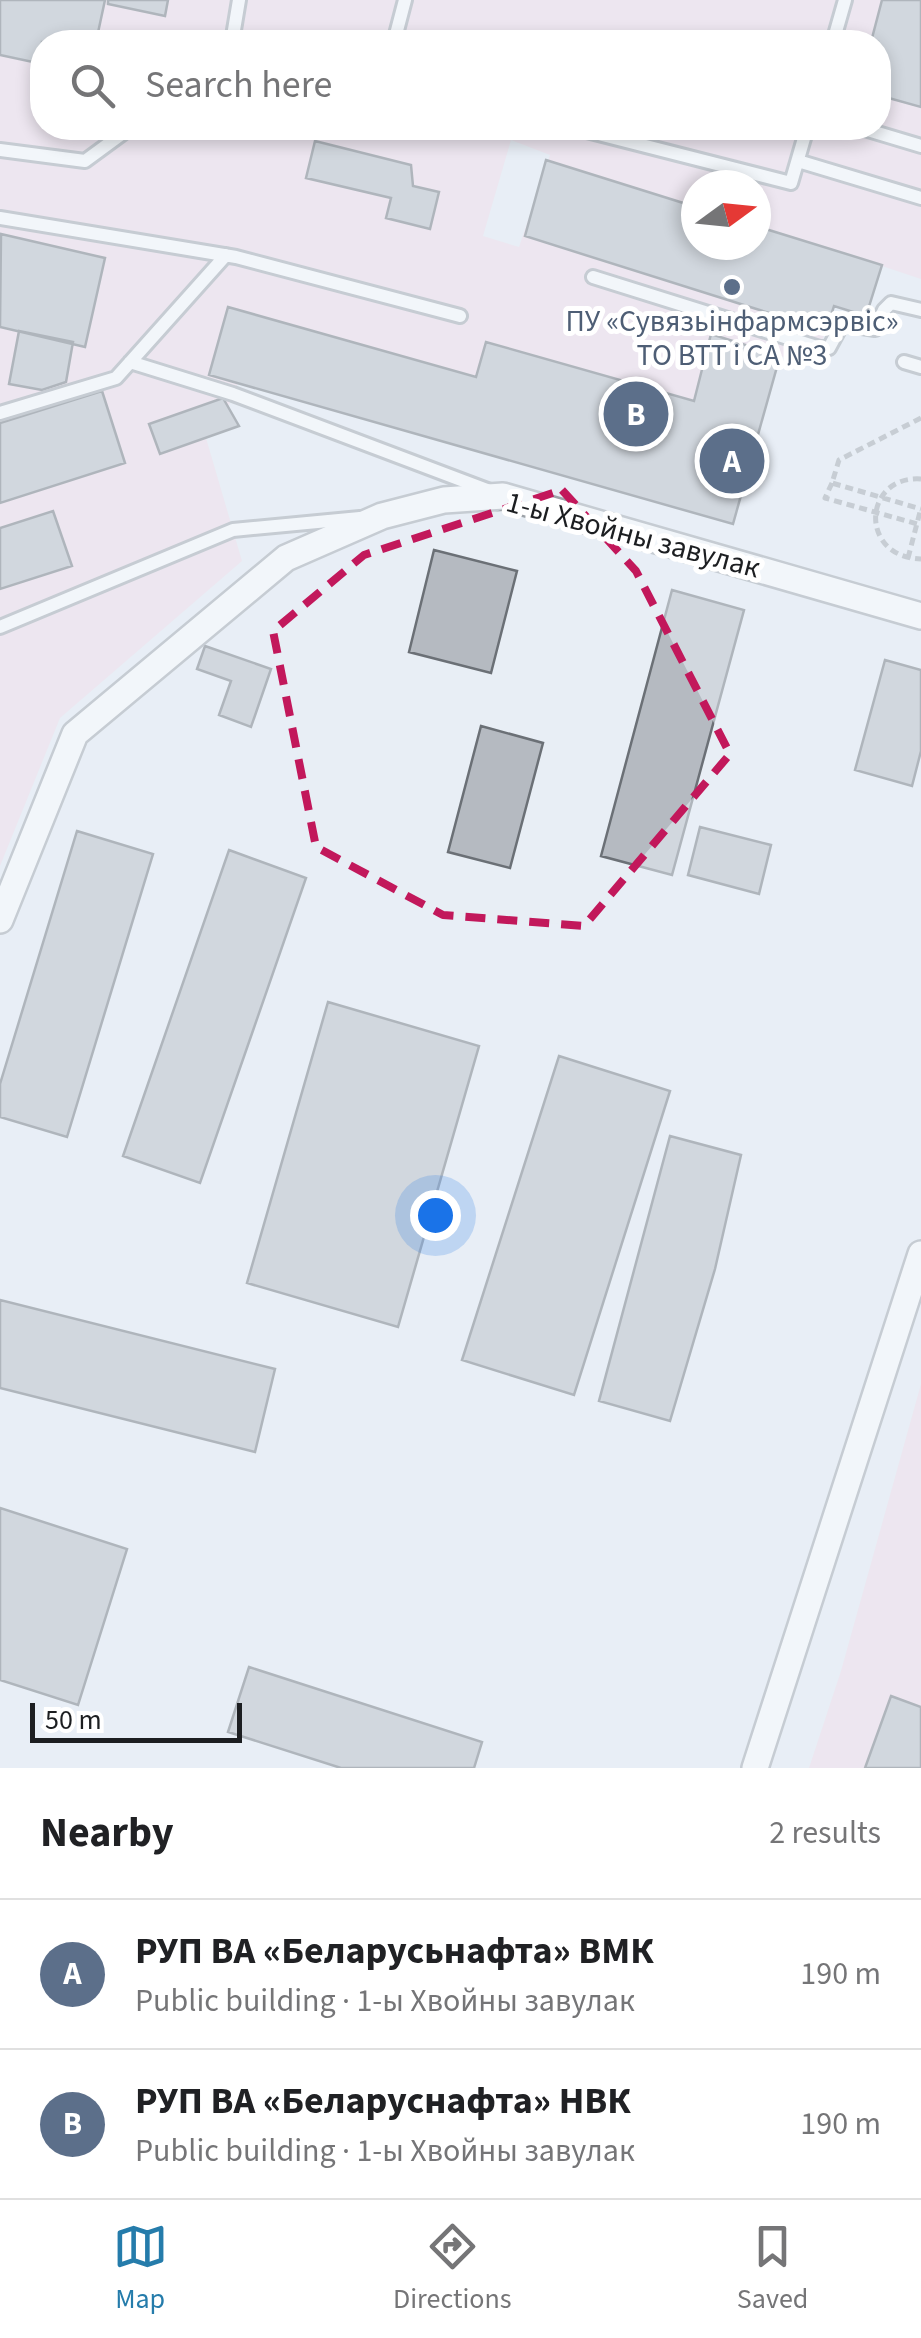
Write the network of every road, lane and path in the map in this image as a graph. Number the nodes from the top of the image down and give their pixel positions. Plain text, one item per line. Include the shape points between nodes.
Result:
1 (238, 0) edge
2 (405, 0) edge
3 (845, 0) edge
4 (234, 30) edge
5 (397, 30) edge
6 (836, 30) edge
7 (891, 137) edge
8 (114, 140) edge
9 (622, 140) edge
10 (804, 140) edge
11 (921, 146) edge
12 (0, 150) edge
13 (798, 161) junction
14 (921, 198) edge
15 (0, 218) edge
16 (226, 255) junction
17 (593, 278) dead end
18 (921, 310) edge
19 (460, 316) dead end
20 (130, 362) junction
21 (904, 362) dead end
22 (921, 367) edge
23 (0, 414) edge
24 (921, 418) edge
25 (921, 479) edge
26 (832, 483) junction
27 (503, 496) junction
28 (882, 497) junction
29 (921, 509) edge
30 (876, 512) junction
31 (382, 516) junction
32 (919, 525) edge
33 (908, 558) junction
34 (921, 559) edge
35 (921, 616) edge
36 (0, 627) edge
37 (0, 920) edge
38 (921, 1254) edge
39 (755, 1768) edge

1 - 4 lane
2 - 5 lane
3 - 6 lane
7 - 11 lane
8 - 12 lane via 85,161
9 - 13 lane via 791,183
10 - 13 lane
13 - 14 lane
15 - 16 lane
16 - 19 lane
16 - 20 lane
17 - 18 lane via 820,348 829,348 842,324 875,330 890,302
20 - 23 lane via 116,378
20 - 27 lane via 234,394
21 - 22 lane
24 - 26 path via 838,460
25 - 28 path via 902,480
26 - 28 path
26 - 30 path via 825,498
27 - 31 street, 1-ы Хвойны завулак via 444,500
27 - 35 street, 1-ы Хвойны завулак
28 - 29 path
28 - 30 path
29 - 32 path
30 - 32 path
30 - 33 path via 878,535
31 - 36 lane via 232,530
31 - 37 street, 1-ы Хвойны завулак via 286,558 75,734
32 - 33 path
33 - 34 path
38 - 39 street

